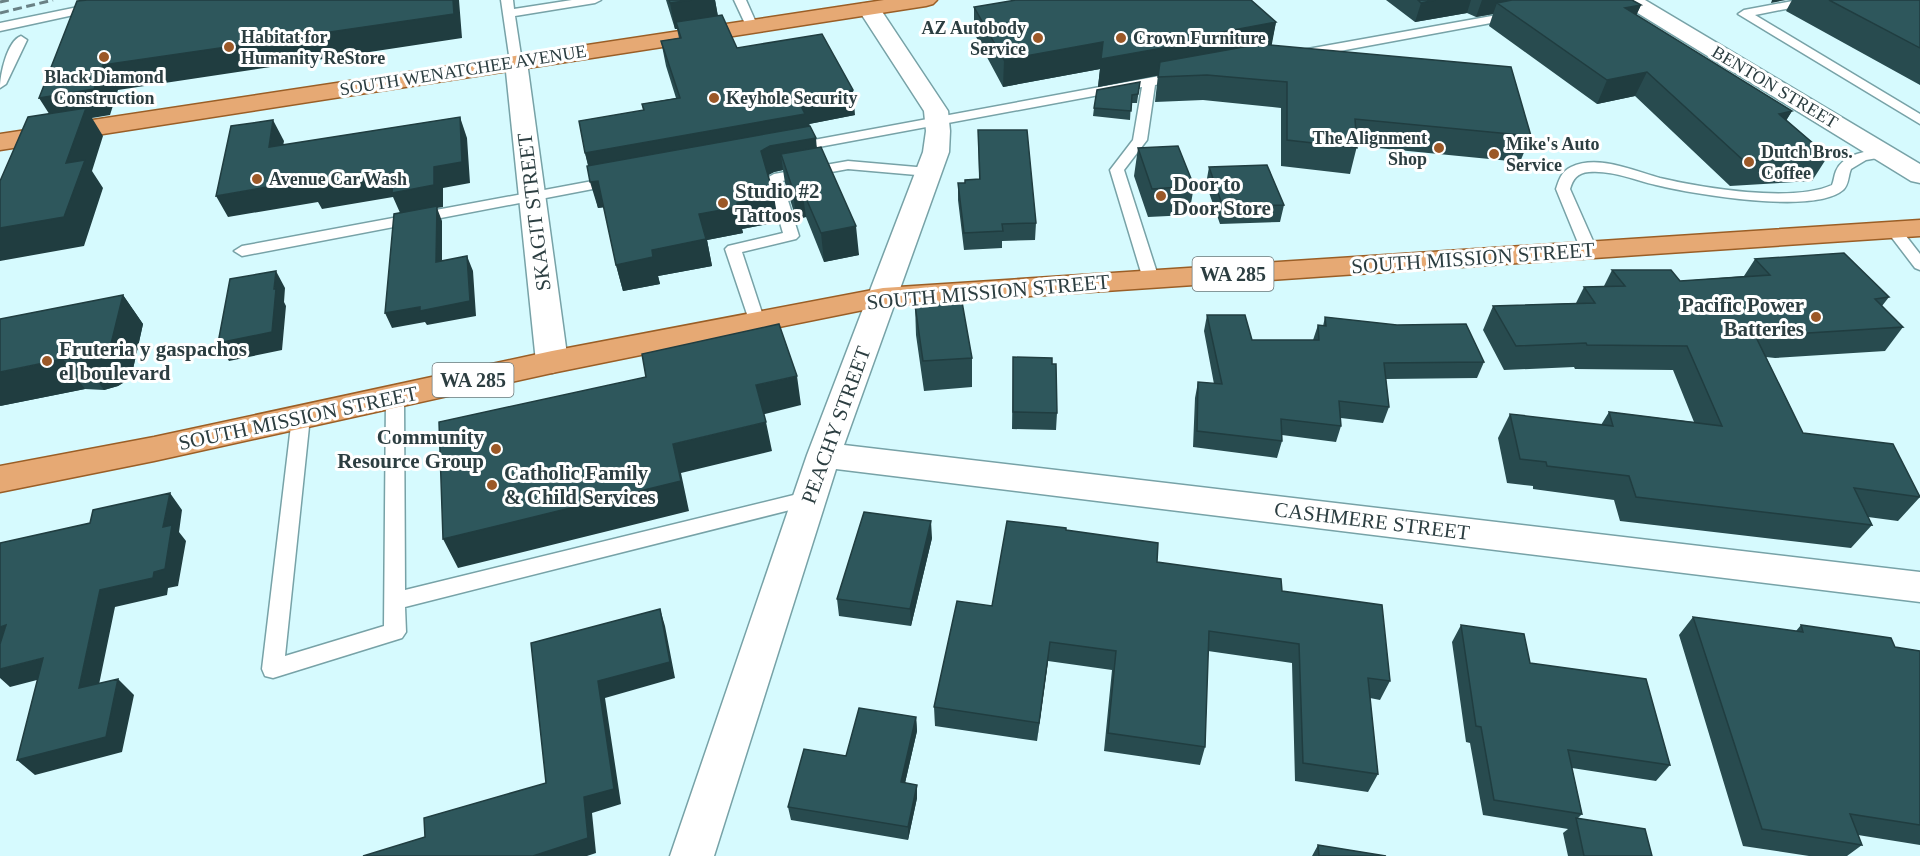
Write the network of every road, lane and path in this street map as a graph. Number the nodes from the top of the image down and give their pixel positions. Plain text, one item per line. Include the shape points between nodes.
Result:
1 (129, 0) edge
2 (595, 0) edge
3 (740, 0) edge
4 (926, 0) edge
5 (1630, 0) edge
6 (1816, 0) edge
7 (508, 6) edge
8 (868, 9) junction
9 (1532, 13) edge
10 (0, 27) edge
11 (752, 27) junction
12 (21, 40) dead end
13 (1288, 57) edge
14 (516, 62) junction
15 (1195, 74) edge
16 (1149, 82) junction
17 (0, 84) edge
18 (937, 120) junction
19 (1920, 120) edge
20 (0, 142) edge
21 (775, 151) edge
22 (1884, 153) junction
23 (928, 172) junction
24 (1920, 175) edge
25 (625, 180) edge
26 (533, 197) junction
27 (1907, 229) edge
28 (1589, 250) junction
29 (242, 251) dead end
30 (1920, 265) edge
31 (1151, 279) junction
32 (883, 297) junction
33 (757, 322) junction
34 (552, 362) junction
35 (395, 397) junction
36 (301, 417) junction
37 (824, 455) junction
38 (0, 479) edge
39 (810, 498) junction
40 (1920, 587) edge
41 (395, 601) junction
42 (692, 856) edge

1 - 10 lane
2 - 7 lane
3 - 11 lane
4 - 8 main road, SOUTH WENATCHEE AVENUE
5 - 22 street, BENTON STREET
6 - 19 lane via 1744,14
7 - 14 lane
8 - 11 main road, SOUTH WENATCHEE AVENUE
8 - 18 street, PEACHY STREET via 928,97
9 - 13 lane
11 - 14 main road, SOUTH WENATCHEE AVENUE
12 - 17 lane
14 - 20 main road, SOUTH WENATCHEE AVENUE
14 - 26 street, SKAGIT STREET
15 - 16 lane
16 - 18 lane
16 - 31 lane via 1140,140 1117,170
18 - 21 lane
18 - 23 street, PEACHY STREET via 936,152
22 - 24 street, BENTON STREET
22 - 28 lane via 1849,164 1837,188 1821,194 1713,192 1614,169 1577,171 1563,181 1563,189
23 - 32 street, PEACHY STREET
23 - 33 lane via 848,165 774,178 791,236 733,249
25 - 26 lane
26 - 29 lane
26 - 34 street, SKAGIT STREET
27 - 28 main road, SOUTH MISSION STREET / WA 285
27 - 30 lane
28 - 31 main road, SOUTH MISSION STREET / WA 285
31 - 32 main road, SOUTH MISSION STREET / WA 285
32 - 33 main road, SOUTH MISSION STREET / WA 285
32 - 37 street, PEACHY STREET
33 - 34 main road, SOUTH MISSION STREET / WA 285
34 - 35 main road, SOUTH MISSION STREET / WA 285
35 - 36 main road, SOUTH MISSION STREET / WA 285
35 - 41 lane
36 - 38 main road, SOUTH MISSION STREET / WA 285
36 - 41 lane via 273,669 395,632
37 - 39 street, PEACHY STREET
37 - 40 street, CASHMERE STREET
39 - 41 lane
39 - 42 street, PEACHY STREET

